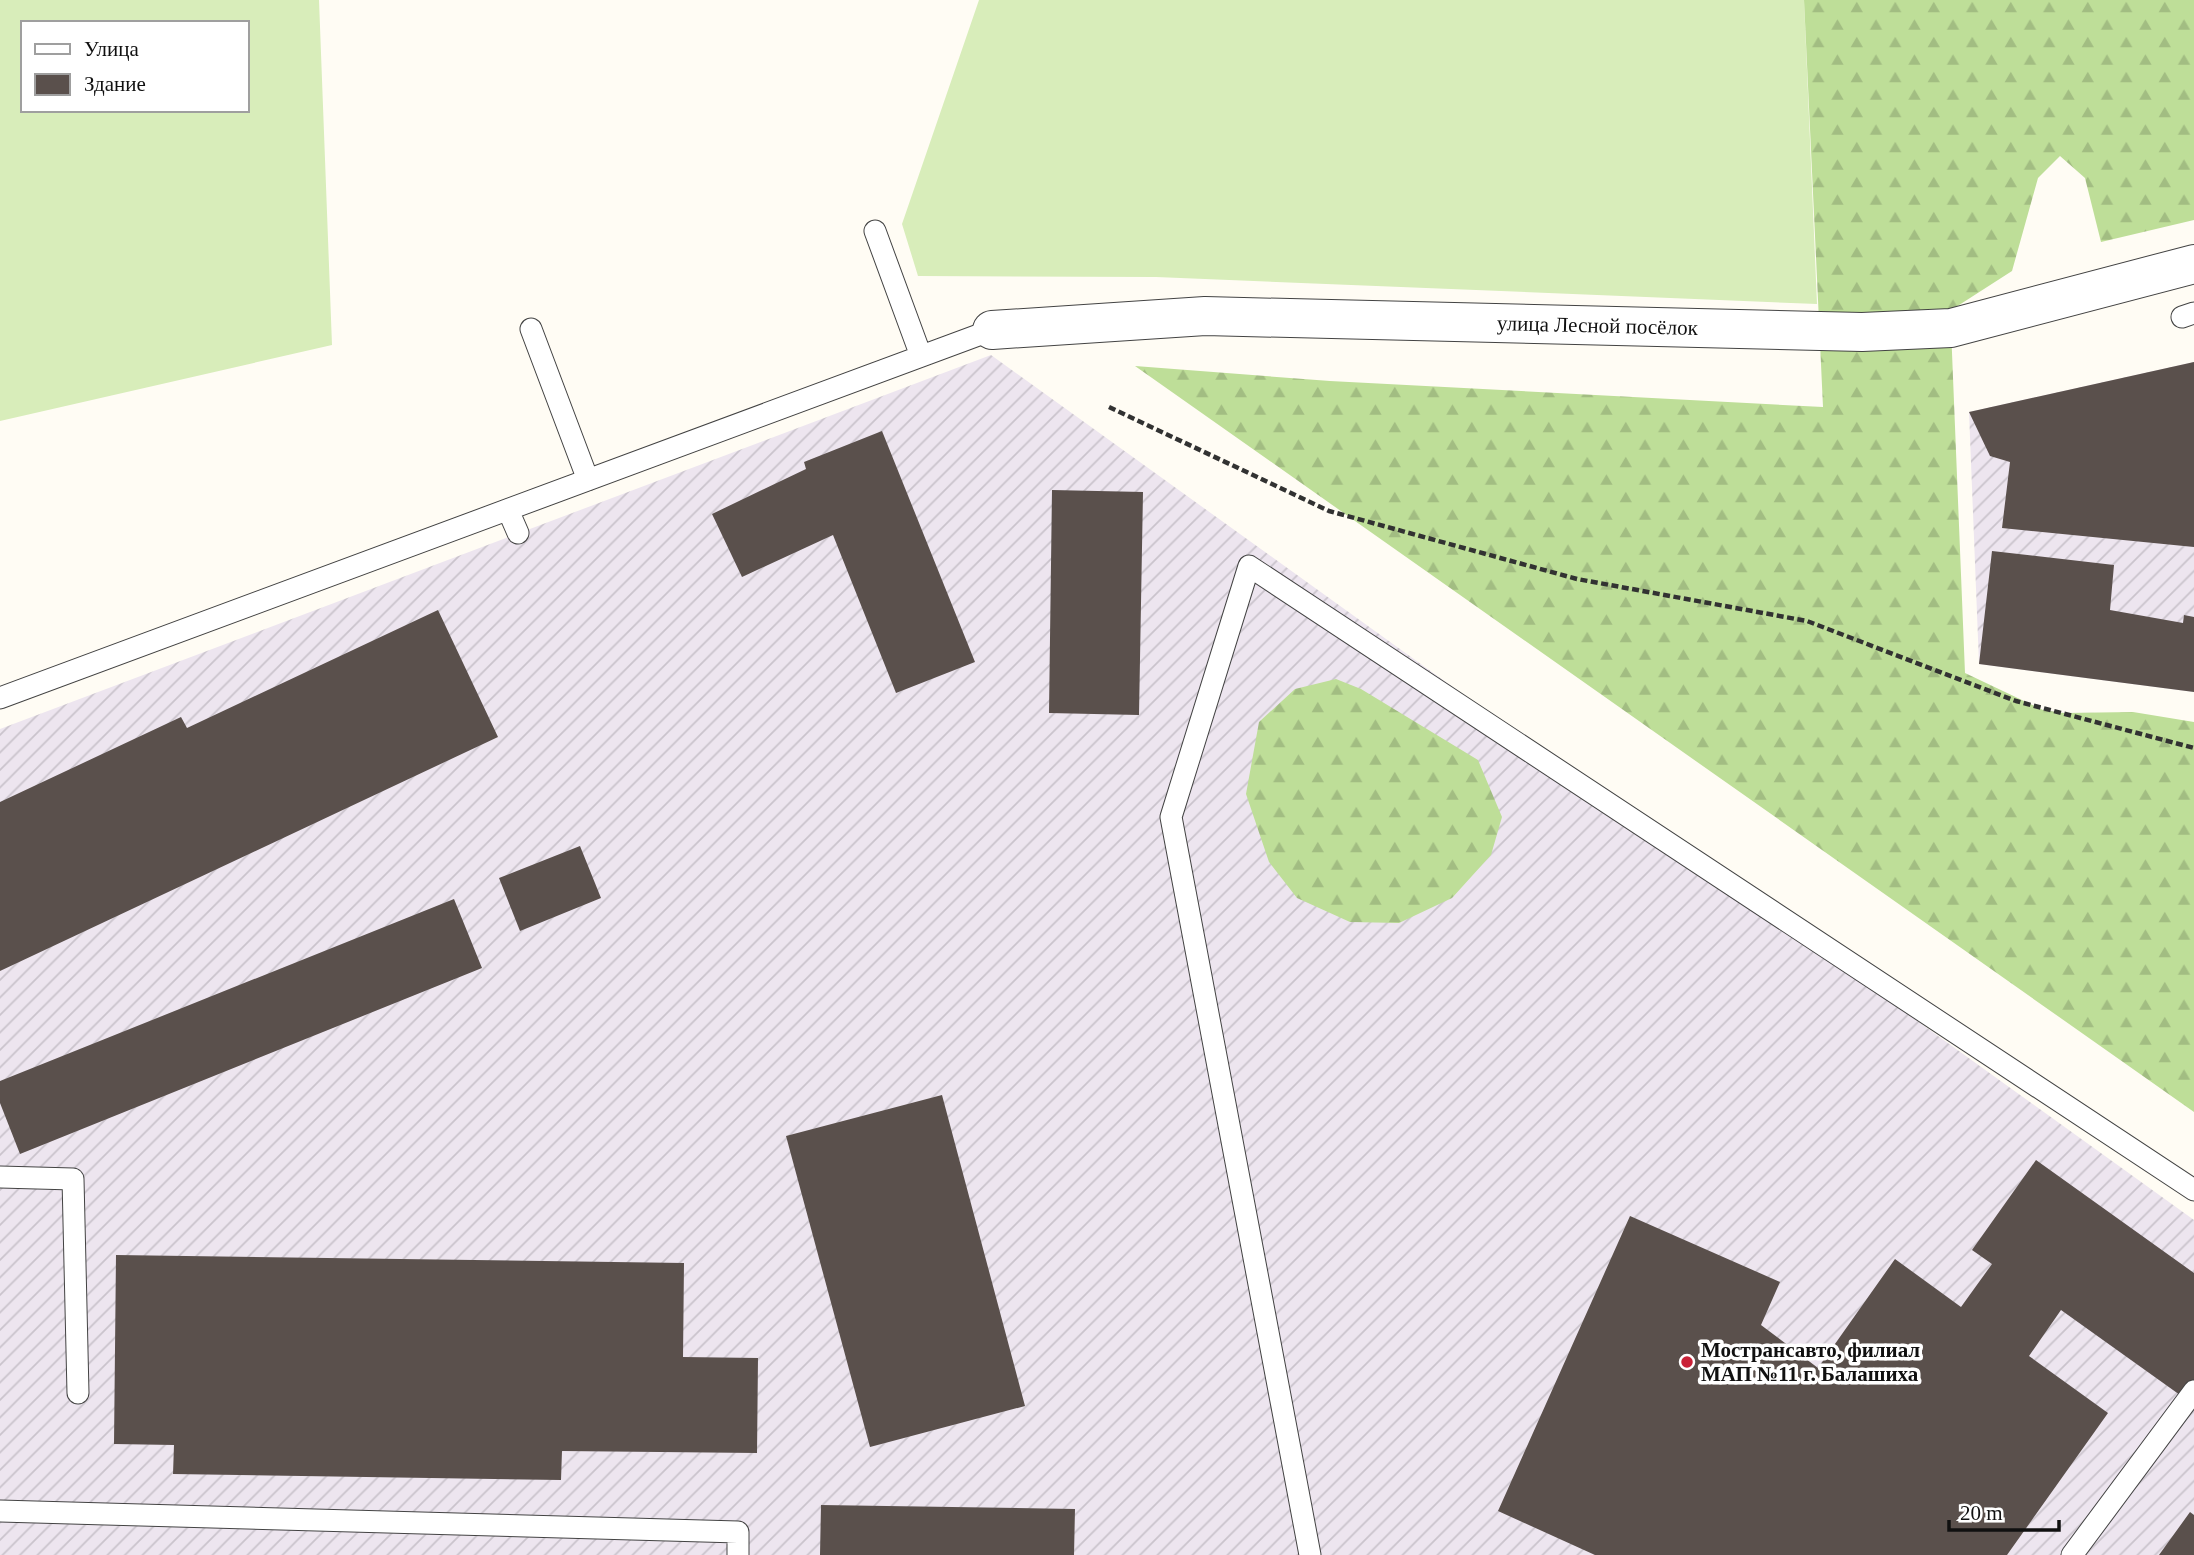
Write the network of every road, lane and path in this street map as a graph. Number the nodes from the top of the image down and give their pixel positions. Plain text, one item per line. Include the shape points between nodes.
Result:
1 (875, 232) dead end
2 (2194, 264) edge
3 (531, 329) dead end
4 (992, 330) joint
5 (921, 356) junction
6 (1109, 407) dead end
7 (587, 480) junction
8 (508, 509) junction
9 (518, 533) dead end
10 (0, 698) edge
11 (2194, 748) edge
12 (0, 1177) edge
13 (2194, 1190) edge
14 (2194, 1391) edge
15 (78, 1393) dead end
16 (0, 1511) edge
17 (738, 1555) edge
18 (1310, 1555) edge
19 (2072, 1555) edge

1 - 5 lane
2 - 4 street, улица Лесной посёлок via 1939,329 1862,332 1205,316
3 - 7 lane
4 - 5 lane
5 - 7 lane
6 - 11 path via 1329,511 1577,579 1807,621 2016,701
7 - 8 lane
8 - 9 lane
8 - 10 lane
12 - 15 lane via 73,1179
13 - 18 lane via 1249,566 1171,817
14 - 19 lane
16 - 17 lane via 738,1532

